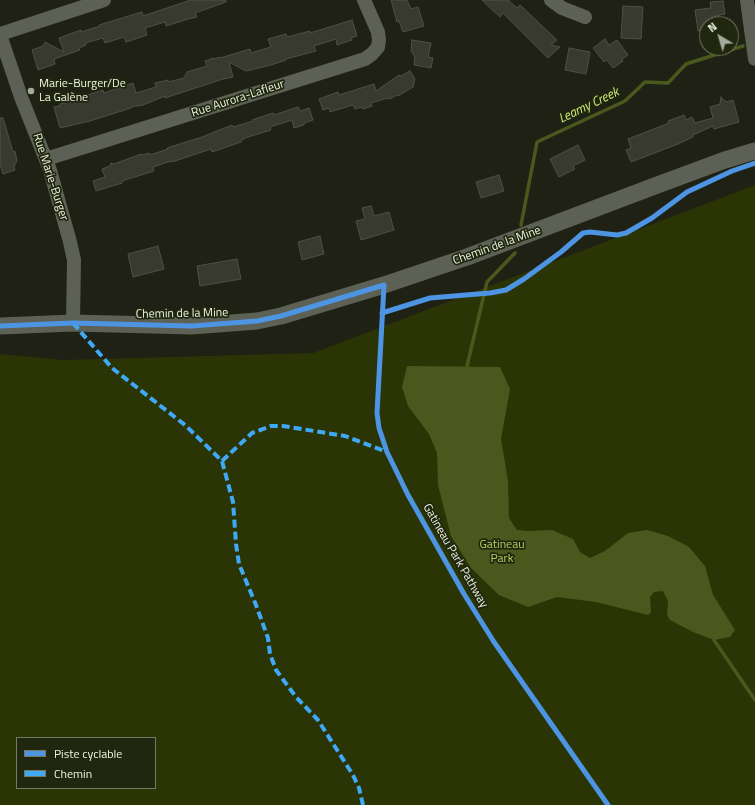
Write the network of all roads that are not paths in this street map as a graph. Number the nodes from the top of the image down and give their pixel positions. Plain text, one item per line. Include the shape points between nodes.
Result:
1 (104, 0) edge
2 (364, 0) edge
3 (551, 0) edge
4 (747, 0) edge
5 (585, 17) dead end
6 (0, 34) edge
7 (755, 59) edge
8 (755, 151) edge
9 (46, 159) junction
10 (73, 323) junction
11 (0, 326) edge

1 - 6 street
2 - 9 street, Rue Aurora-Lafleur via 379,40 378,47 365,59
3 - 5 street via 562,8
4 - 7 street
6 - 9 street, Rue Marie-Burger
8 - 10 street, Chemin de la Mine via 467,257 280,316 192,326
9 - 10 street, Rue Marie-Burger via 74,260
10 - 11 street, Chemin de la Mine

